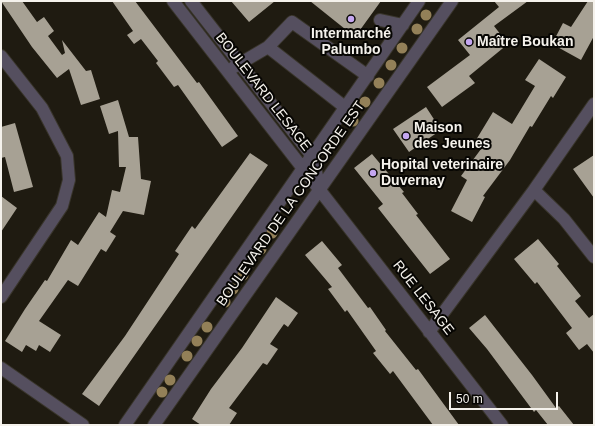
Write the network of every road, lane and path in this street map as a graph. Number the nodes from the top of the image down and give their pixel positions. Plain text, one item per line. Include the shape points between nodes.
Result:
1 (191, 1) edge
2 (419, 1) edge
3 (177, 2) edge
4 (449, 2) edge
5 (380, 20) dead end
6 (403, 25) junction
7 (268, 47) junction
8 (1, 56) edge
9 (240, 63) junction
10 (228, 72) junction
11 (368, 76) junction
12 (594, 104) edge
13 (346, 108) junction
14 (312, 156) junction
15 (304, 168) junction
16 (320, 189) junction
17 (534, 190) junction
18 (594, 257) edge
19 (1, 297) edge
20 (429, 332) junction
21 (1, 368) edge
22 (83, 425) edge
23 (124, 425) edge
24 (154, 425) edge
25 (502, 425) edge

1 - 9 street, BOULEVARD LESAGE
2 - 6 street, BOULEVARD DE LA CONCORDE EST
3 - 10 street, BOULEVARD LESAGE
4 - 16 street, BOULEVARD DE LA CONCORDE EST
5 - 6 street
6 - 11 street, BOULEVARD DE LA CONCORDE EST
7 - 9 street
7 - 11 street via 292,22
7 - 13 street
8 - 19 street via 42,108 67,156 69,180 62,206
9 - 10 street
9 - 14 street, BOULEVARD LESAGE
10 - 15 street, BOULEVARD LESAGE
11 - 13 street, BOULEVARD DE LA CONCORDE EST
12 - 17 street
13 - 14 street, BOULEVARD DE LA CONCORDE EST
14 - 15 street, BOULEVARD DE LA CONCORDE EST
14 - 16 street, BOULEVARD LESAGE
15 - 16 street, BOULEVARD LESAGE
15 - 23 street, BOULEVARD DE LA CONCORDE EST
16 - 20 street, RUE LESAGE
16 - 24 street, BOULEVARD DE LA CONCORDE EST
17 - 18 street via 564,219
17 - 20 street
20 - 25 street, RUE LESAGE
21 - 22 street

